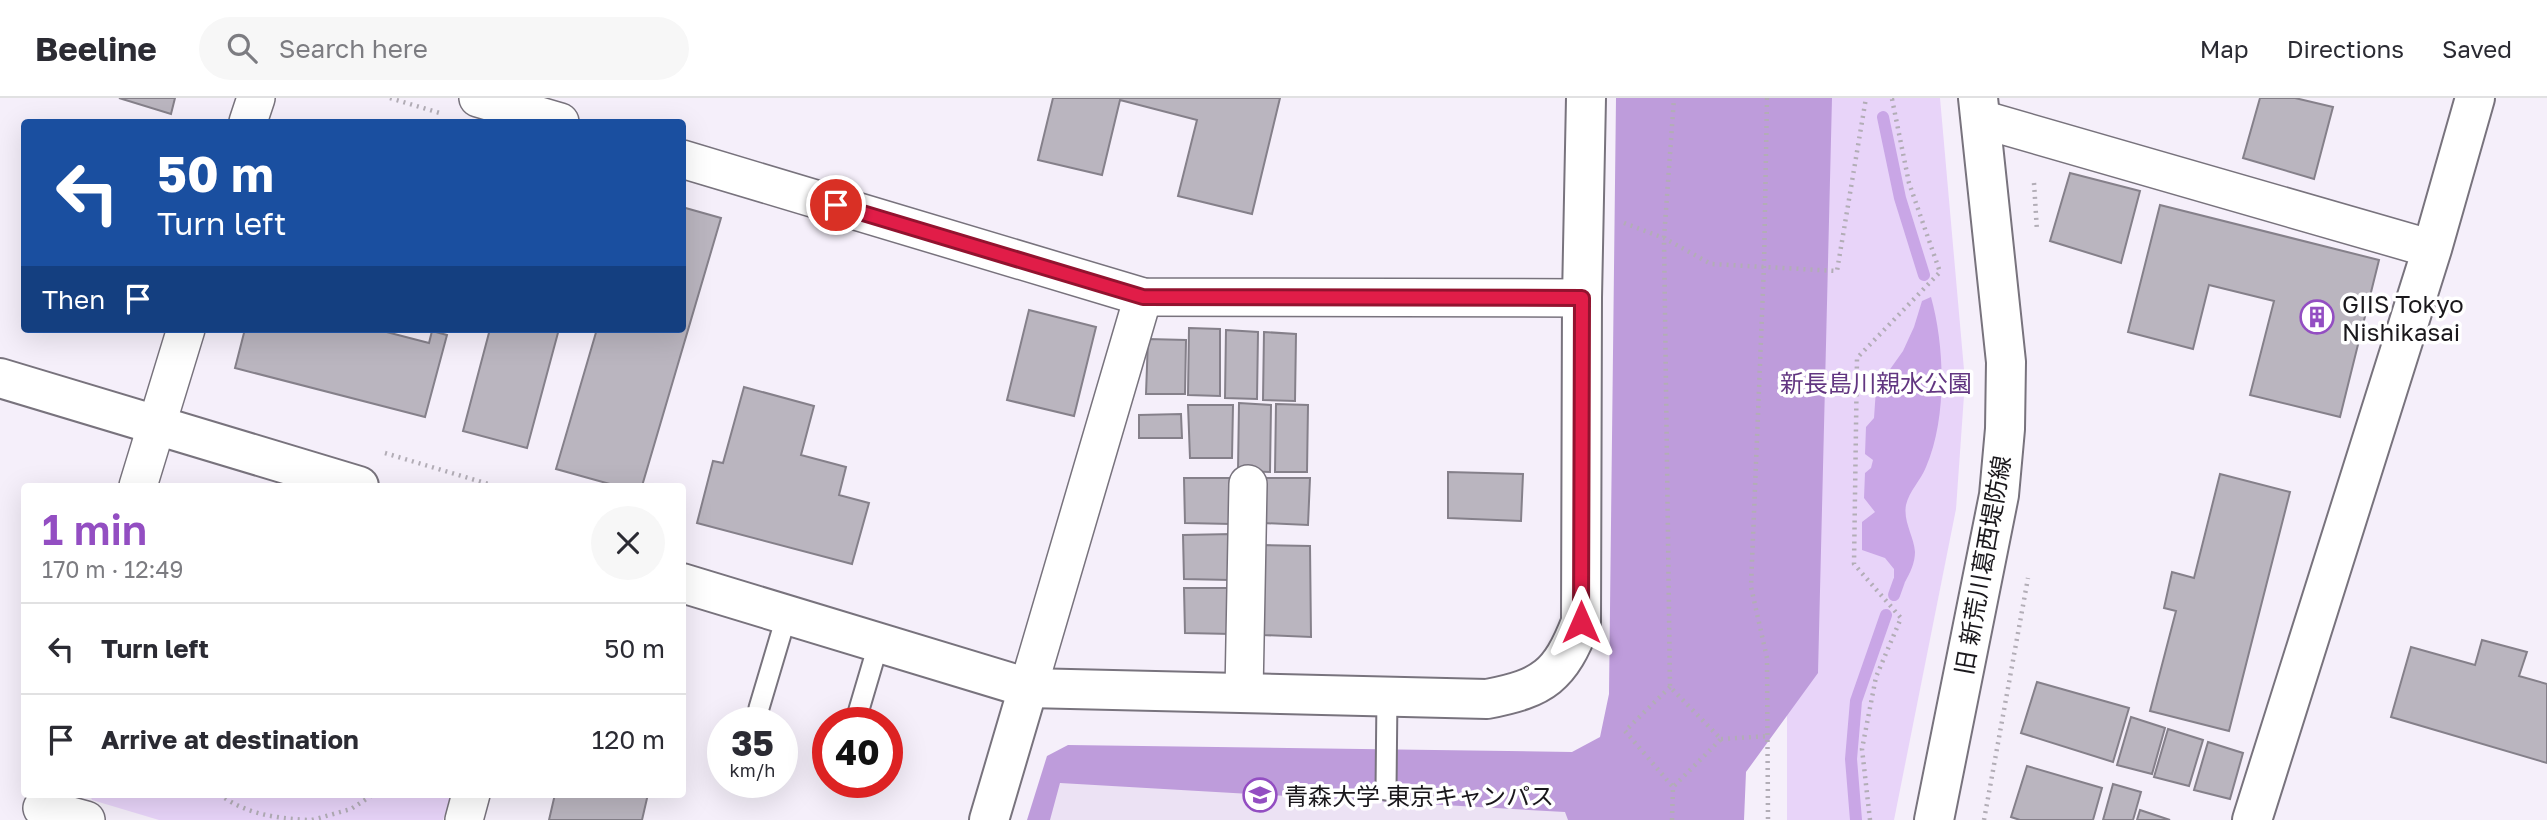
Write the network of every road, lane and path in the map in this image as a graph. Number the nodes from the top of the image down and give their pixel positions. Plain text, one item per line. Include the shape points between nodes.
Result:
1 (256, 98) edge
2 (390, 98) edge
3 (1586, 98) edge
4 (1674, 98) edge
5 (1767, 98) edge
6 (1866, 98) edge
7 (1889, 98) edge
8 (2475, 98) edge
9 (464, 107) edge
10 (1980, 109) edge
11 (249, 119) edge
12 (541, 119) edge
13 (686, 160) edge
14 (1619, 220) dead end
15 (1664, 237) junction
16 (2432, 249) junction
17 (1764, 265) junction
18 (1143, 297) junction
19 (1582, 298) junction
20 (185, 333) edge
21 (0, 377) edge
22 (156, 427) junction
23 (378, 451) dead end
24 (139, 483) edge
25 (349, 483) edge
26 (485, 483) edge
27 (1248, 484) dead end
28 (686, 584) edge
29 (787, 614) junction
30 (879, 642) junction
31 (1670, 687) junction
32 (1028, 688) junction
33 (1244, 693) junction
34 (1387, 696) junction
35 (759, 707) edge
36 (860, 707) edge
37 (1769, 736) junction
38 (1721, 739) junction
39 (1672, 787) junction
40 (1386, 790) dead end
41 (224, 798) edge
42 (367, 798) edge
43 (470, 798) edge
44 (42, 808) edge
45 (254, 813) junction
46 (86, 820) edge
47 (252, 820) edge
48 (307, 820) edge
49 (312, 820) edge
50 (464, 820) edge
51 (989, 820) edge
52 (1672, 820) edge
53 (1768, 820) edge
54 (1870, 820) edge
55 (1934, 820) edge
56 (2252, 820) edge

1 - 11 street
2 - 9 path
3 - 19 street
4 - 15 path
5 - 17 path
6 - 17 path via 1837,271
7 - 54 path via 1909,183 1940,272 1857,358 1854,564 1902,618 1876,677 1863,749
8 - 16 street
9 - 12 street
10 - 16 street
10 - 55 street, 旧 新荒川葛西堤防線 via 2006,362 2005,429 1999,495
13 - 18 street
14 - 15 path
15 - 17 path via 1712,264
15 - 31 path
16 - 56 street
17 - 37 path via 1751,587 1767,658
18 - 19 street
18 - 32 street
19 - 34 street via 1581,622 1570,651 1552,676 1520,692 1487,699
20 - 22 street
21 - 22 street
22 - 24 street
22 - 25 street
23 - 26 path
27 - 33 street
28 - 29 street
29 - 30 street
29 - 35 lane
30 - 32 street
30 - 36 lane
31 - 38 path
31 - 39 path via 1625,731
32 - 33 street
32 - 51 street
33 - 34 street
34 - 40 lane
37 - 38 path
37 - 53 path
38 - 39 path
39 - 52 path
41 - 45 path
42 - 49 path via 351,809
43 - 50 street
44 - 46 street
45 - 47 path
45 - 48 path

